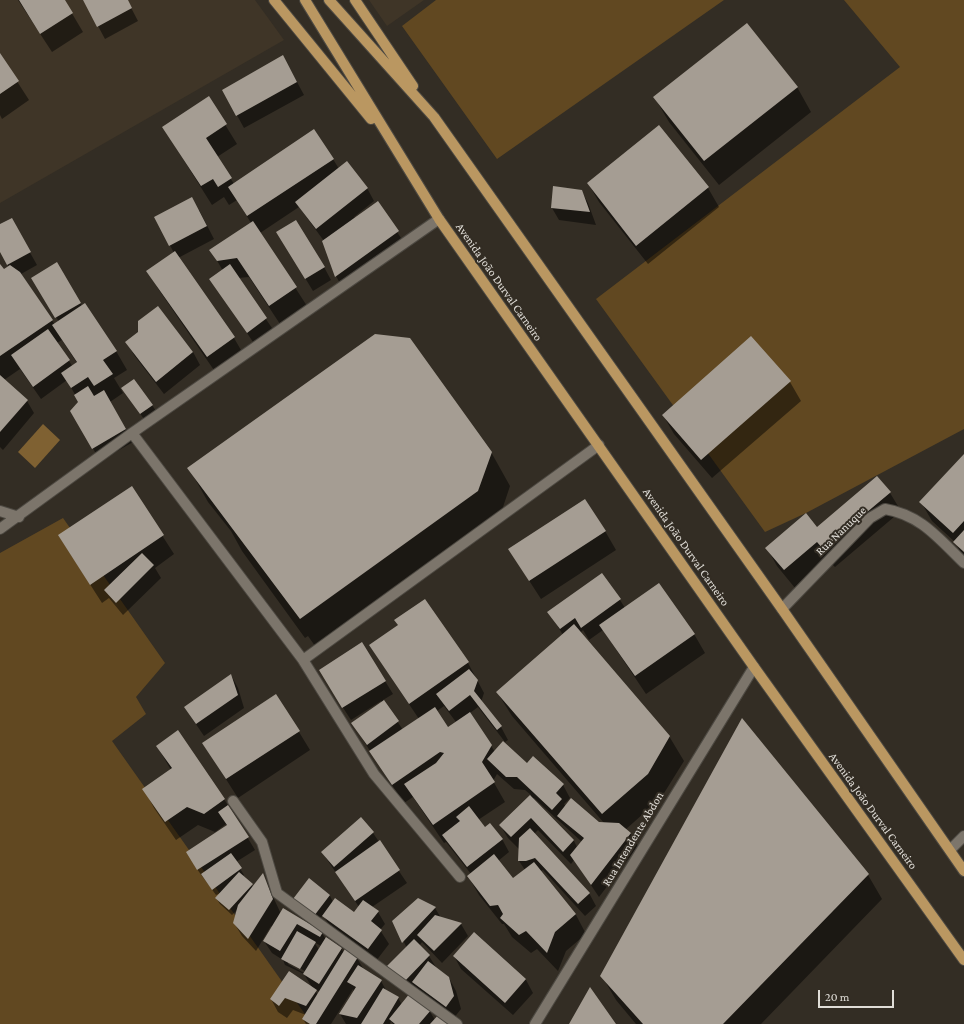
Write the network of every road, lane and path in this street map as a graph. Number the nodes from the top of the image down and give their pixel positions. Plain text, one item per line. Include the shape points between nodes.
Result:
1 (274, 0) edge
2 (305, 0) edge
3 (329, 0) edge
4 (355, 0) edge
5 (434, 118) junction
6 (393, 145) junction
7 (439, 219) junction
8 (132, 433) junction
9 (599, 445) junction
10 (0, 510) edge
11 (20, 516) junction
12 (0, 530) edge
13 (964, 563) edge
14 (782, 609) junction
15 (303, 660) junction
16 (754, 667) junction
17 (233, 801) dead end
18 (964, 836) edge
19 (950, 850) junction
20 (964, 871) edge
21 (460, 877) dead end
22 (964, 960) edge
23 (457, 1024) edge
24 (535, 1024) edge

1 - 6 main road, Avenida João Durval Carneiro
2 - 6 main road, Avenida João Durval Carneiro
3 - 5 main road
4 - 5 main road
5 - 14 main road
6 - 7 main road, Avenida João Durval Carneiro
7 - 8 street
7 - 9 main road, Avenida João Durval Carneiro
8 - 11 street
8 - 15 street
9 - 15 street
9 - 16 main road, Avenida João Durval Carneiro
10 - 11 street
11 - 12 street
13 - 14 street, Rua Nanuque via 920,521 901,512 885,509 870,518
14 - 19 main road
15 - 21 street via 374,774
16 - 22 main road, Avenida João Durval Carneiro
16 - 24 street, Rua Intendente Abdon
17 - 23 street via 262,842 277,893
18 - 19 street
19 - 20 main road

